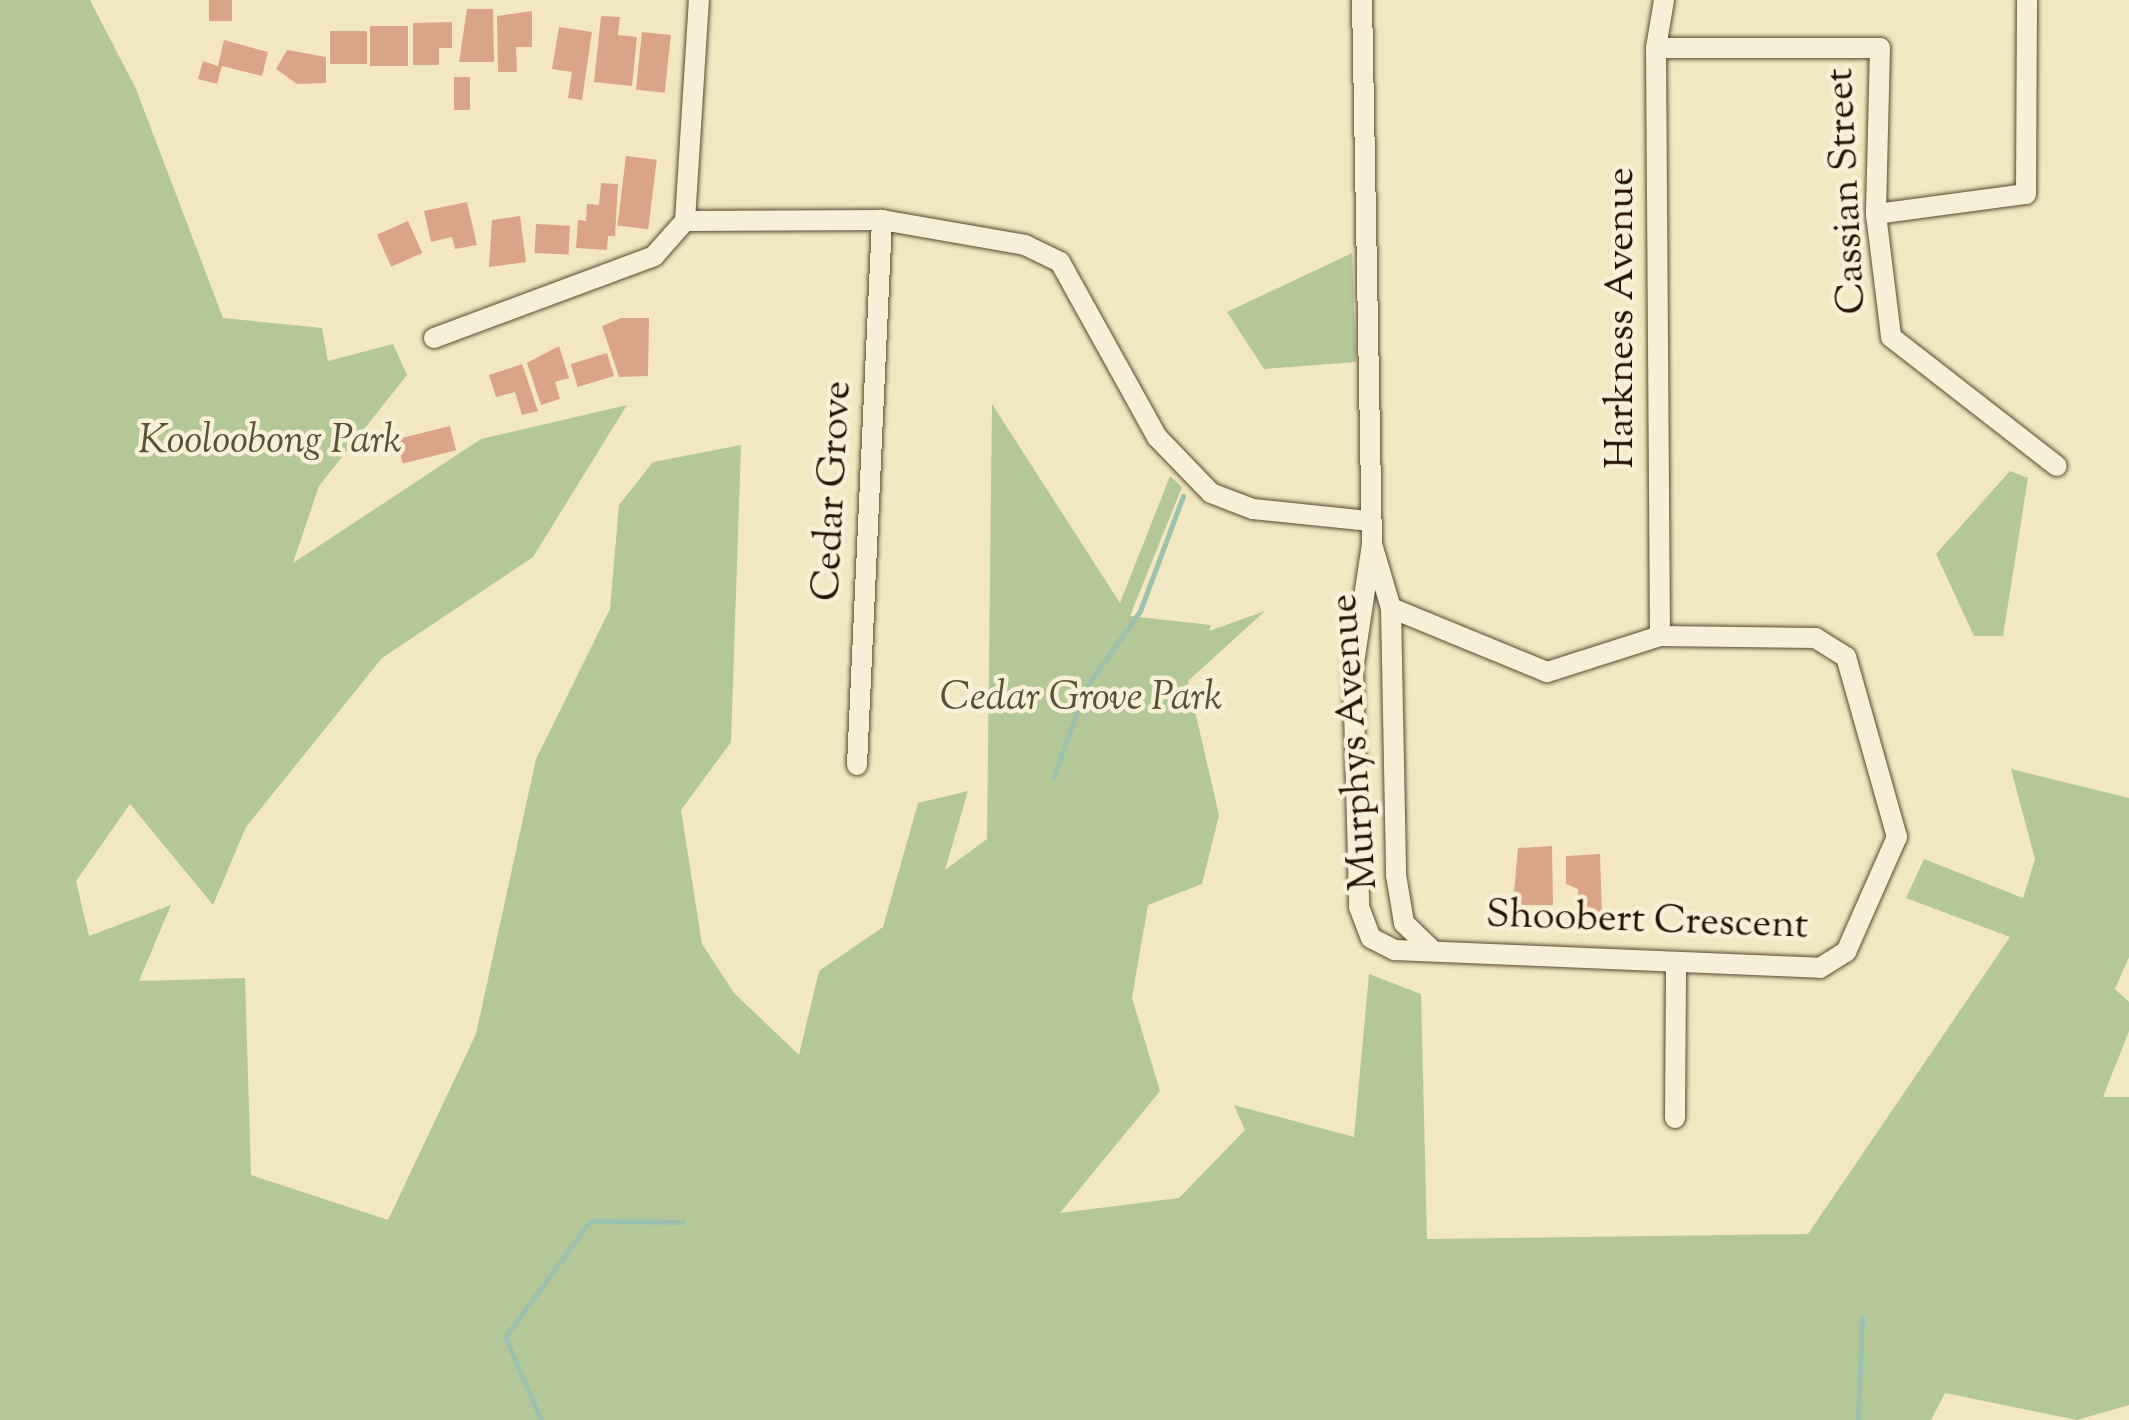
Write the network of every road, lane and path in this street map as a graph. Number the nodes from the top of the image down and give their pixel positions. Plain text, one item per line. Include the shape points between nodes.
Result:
1 (699, 0) edge
2 (1362, 0) edge
3 (1664, 0) edge
4 (2027, 0) edge
5 (1656, 48) junction
6 (1876, 214) junction
7 (882, 220) junction
8 (685, 221) junction
9 (434, 338) dead end
10 (2057, 466) dead end
11 (1370, 521) junction
12 (1372, 544) junction
13 (1391, 608) junction
14 (1660, 636) junction
15 (857, 766) dead end
16 (1430, 948) junction
17 (1676, 963) junction
18 (1675, 1118) dead end

1 - 8 street
2 - 11 street, Murphys Avenue
3 - 5 street, Harkness Avenue
4 - 6 street via 2026,194
5 - 6 street, Cassian Street via 1880,48
5 - 14 street, Harkness Avenue
6 - 10 street, Cassian Street via 1891,337
7 - 8 street
7 - 11 street via 1025,245 1060,262 1156,437 1211,494 1253,508
7 - 15 street, Cedar Grove
8 - 9 street via 654,256
11 - 12 street, Murphys Avenue
12 - 13 street, Murphys Avenue
12 - 16 street, Murphys Avenue via 1353,670 1359,907 1372,938 1395,950
13 - 14 street, Shoobert Crescent via 1548,672
13 - 16 street, Murphys Avenue via 1396,875 1404,923
14 - 17 street, Shoobert Crescent via 1816,638 1846,657 1897,838 1846,952 1820,968
16 - 17 street, Shoobert Crescent
17 - 18 street

